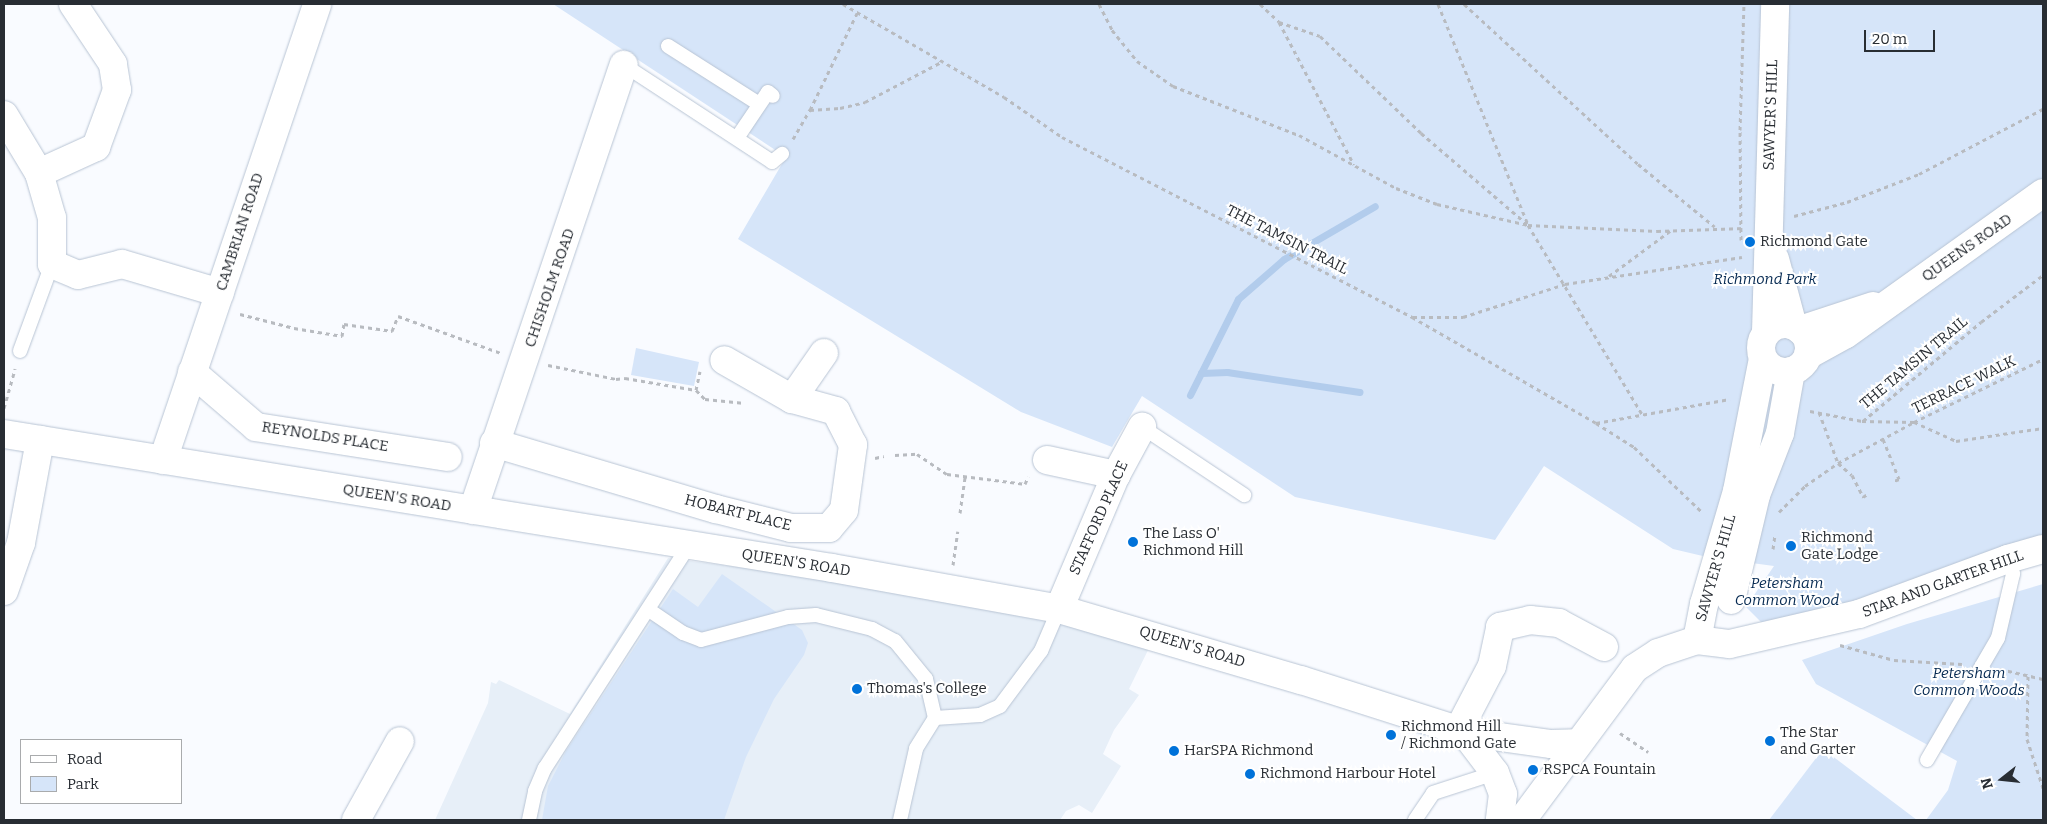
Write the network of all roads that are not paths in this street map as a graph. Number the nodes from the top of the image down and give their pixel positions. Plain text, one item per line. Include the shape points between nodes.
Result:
1 (73, 4) edge
2 (317, 4) edge
3 (1775, 4) edge
4 (668, 46) dead end
5 (624, 65) joint
6 (773, 96) dead end
7 (759, 104) junction
8 (4, 115) edge
9 (737, 138) junction
10 (782, 154) road end
11 (39, 173) junction
12 (2043, 193) edge
13 (1768, 226) junction
14 (52, 264) junction
15 (218, 301) junction
16 (1764, 346) junction
17 (1798, 346) junction
18 (20, 351) road end
19 (824, 353) dead end
20 (724, 360) dead end
21 (192, 372) junction
22 (785, 396) junction
23 (1142, 427) joint
24 (4, 434) edge
25 (40, 440) junction
26 (494, 443) junction
27 (448, 457) dead end
28 (163, 460) junction
29 (1047, 460) road end
30 (1116, 475) junction
31 (1244, 495) dead end
32 (473, 510) junction
33 (688, 547) junction
34 (2043, 549) edge
35 (2008, 559) junction
36 (4, 591) edge
37 (649, 610) junction
38 (1059, 610) junction
39 (1697, 640) junction
40 (1604, 647) dead end
41 (935, 718) junction
42 (1461, 732) junction
43 (400, 741) dead end
44 (1576, 743) junction
45 (1927, 760) dead end
46 (1494, 773) junction
47 (356, 820) edge
48 (529, 820) edge
49 (900, 820) edge
50 (1415, 820) edge
51 (1500, 820) edge
52 (1522, 820) edge

1 - 11 street via 113,64 117,90 96,147
2 - 15 street, CAMBRIAN ROAD
3 - 13 street, SAWYER'S HILL
4 - 7 lane
5 - 9 lane
5 - 26 street, CHISHOLM ROAD via 525,362
6 - 7 lane via 768,92
7 - 9 lane
8 - 11 street
9 - 10 lane via 772,162
11 - 14 street via 52,218
12 - 17 street, QUEENS ROAD via 1889,301
13 - 16 street, SAWYER'S HILL
13 - 17 street, SAWYER'S HILL
14 - 15 street via 78,275 122,264
14 - 18 lane
15 - 21 street, CAMBRIAN ROAD
16 - 17 street, QUEENS ROAD via 1779,325
16 - 17 street via 1775,370
16 - 39 street, SAWYER'S HILL via 1737,491 1704,604
17 - 39 street, SAWYER'S HILL via 1780,433 1756,495 1757,564 1750,578
19 - 22 street
20 - 22 street, HOBART PLACE
21 - 27 street, REYNOLDS PLACE via 256,427
21 - 28 street, CAMBRIAN ROAD
22 - 26 street, HOBART PLACE via 836,411 853,445 844,510 829,528 791,528 716,509
23 - 30 street, STAFFORD PLACE
23 - 31 lane
24 - 25 street, QUEEN'S ROAD
25 - 28 street, QUEEN'S ROAD
25 - 36 street via 21,543
26 - 32 street, CHISHOLM ROAD
28 - 32 street, QUEEN'S ROAD
29 - 30 street
30 - 38 street, STAFFORD PLACE
32 - 33 street, QUEEN'S ROAD
33 - 37 lane
33 - 38 street, QUEEN'S ROAD via 832,568
34 - 35 street, STAR AND GARTER HILL
35 - 39 street, STAR AND GARTER HILL via 1859,614 1730,644
35 - 45 lane via 2013,574 1998,638
37 - 41 lane via 683,634 701,640 799,616 839,618 872,629 896,641 911,657 926,679
37 - 48 lane via 545,768 535,791
38 - 41 lane via 1041,651 1000,706 980,715
38 - 42 street, QUEEN'S ROAD via 1300,680
39 - 44 street via 1658,653 1635,668
40 - 42 street via 1559,623 1530,620 1500,627 1492,666
41 - 49 lane via 916,748
42 - 44 street, QUEEN'S ROAD via 1551,744
42 - 46 street
43 - 47 street
44 - 52 street
46 - 50 lane via 1433,793
46 - 51 street via 1503,794

